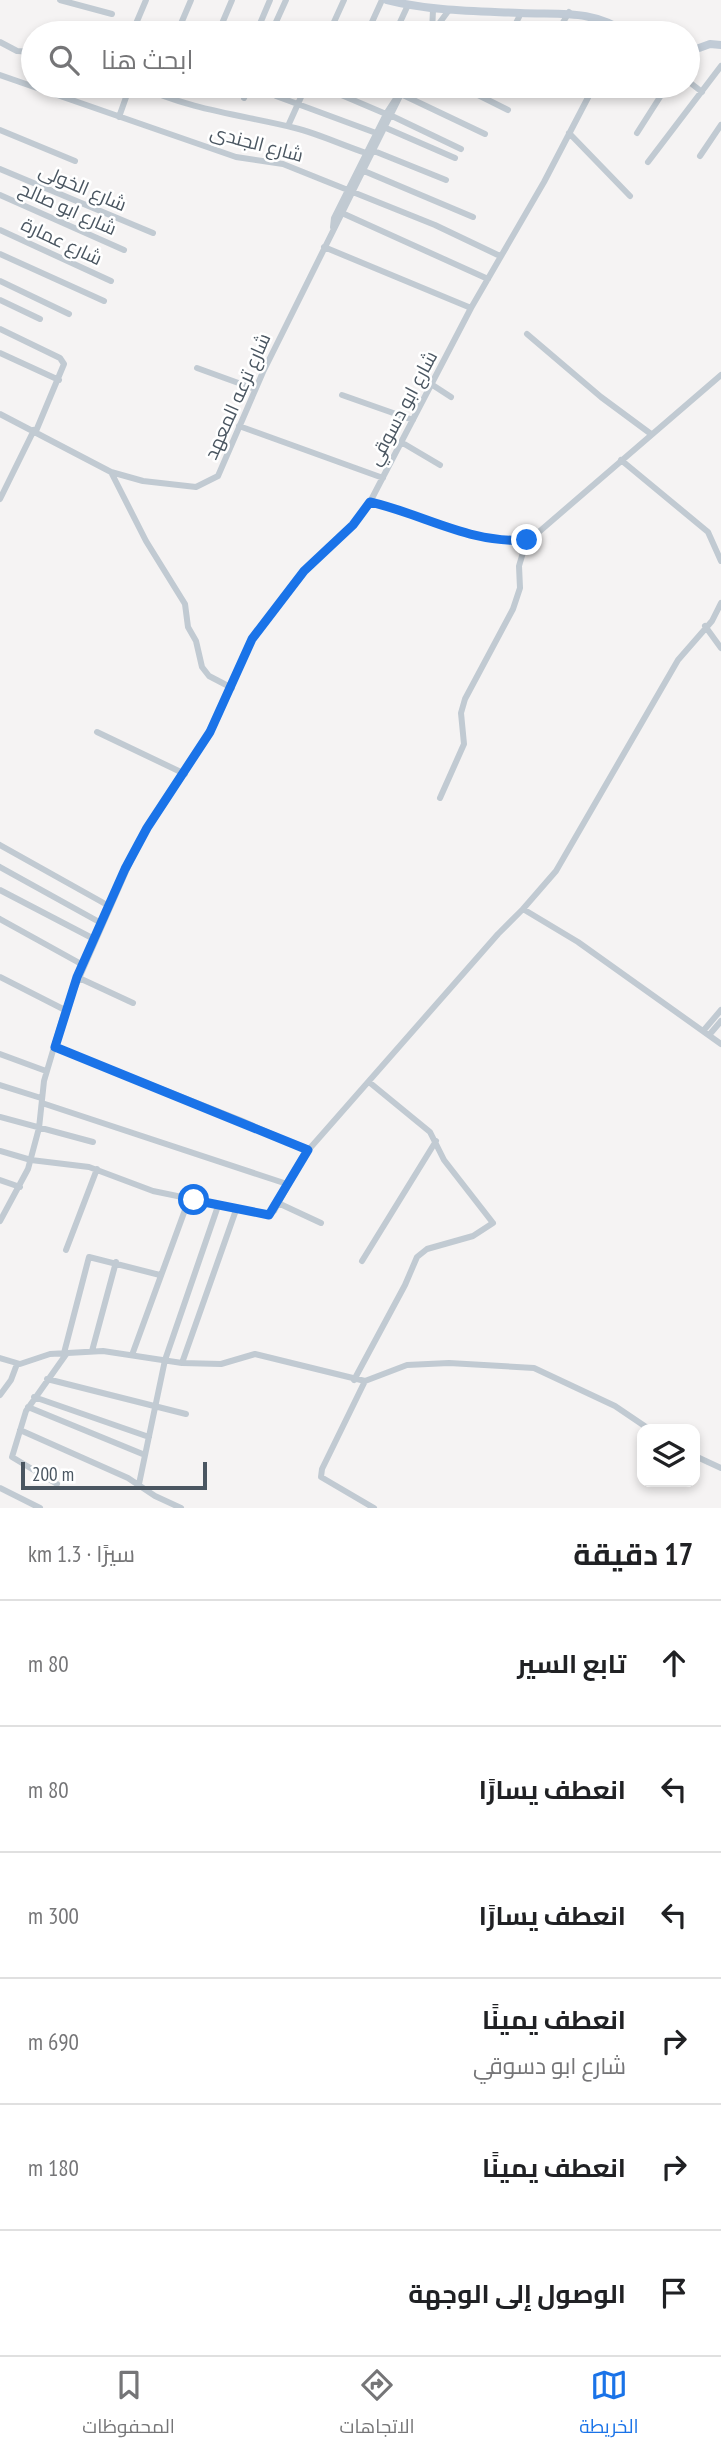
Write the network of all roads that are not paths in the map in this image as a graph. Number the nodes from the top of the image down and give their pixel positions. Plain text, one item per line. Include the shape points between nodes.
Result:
1 (60, 0) edge
2 (146, 0) edge
3 (191, 0) edge
4 (232, 0) edge
5 (270, 0) edge
6 (286, 0) edge
7 (344, 0) edge
8 (384, 0) edge
9 (408, 5) junction
10 (433, 10) junction
11 (449, 10) junction
12 (569, 12) junction
13 (520, 13) junction
14 (112, 15) dead end
15 (137, 21) edge
16 (182, 21) edge
17 (223, 21) edge
18 (261, 21) edge
19 (276, 21) edge
20 (334, 21) edge
21 (373, 21) edge
22 (401, 21) edge
23 (433, 21) edge
24 (441, 21) edge
25 (516, 21) edge
26 (564, 21) edge
27 (605, 21) edge
28 (0, 42) edge
29 (721, 45) edge
30 (700, 48) edge
31 (21, 51) edge
32 (721, 66) edge
33 (0, 75) edge
34 (21, 82) edge
35 (702, 92) joint
36 (700, 95) edge
37 (65, 98) edge
38 (125, 98) edge
39 (169, 98) edge
40 (282, 98) edge
41 (301, 98) edge
42 (349, 98) edge
43 (399, 98) edge
44 (418, 98) edge
45 (484, 98) edge
46 (588, 98) edge
47 (659, 98) edge
48 (697, 98) edge
49 (298, 104) junction
50 (508, 110) dead end
51 (389, 115) junction
52 (118, 117) junction
53 (721, 125) edge
54 (288, 126) junction
55 (386, 128) junction
56 (0, 130) edge
57 (376, 133) junction
58 (569, 133) junction
59 (637, 133) dead end
60 (485, 134) dead end
61 (375, 142) junction
62 (461, 149) dead end
63 (374, 151) junction
64 (366, 153) junction
65 (700, 156) dead end
66 (455, 158) dead end
67 (75, 161) dead end
68 (648, 162) dead end
69 (0, 169) edge
70 (364, 171) junction
71 (446, 180) dead end
72 (351, 189) junction
73 (0, 195) edge
74 (630, 196) dead end
75 (342, 213) junction
76 (472, 217) dead end
77 (332, 229) junction
78 (0, 230) edge
79 (153, 233) dead end
80 (324, 247) junction
81 (124, 250) dead end
82 (0, 254) edge
83 (500, 256) junction
84 (488, 279) junction
85 (0, 281) edge
86 (111, 281) dead end
87 (0, 300) edge
88 (104, 301) dead end
89 (471, 308) junction
90 (69, 314) dead end
91 (40, 319) dead end
92 (0, 330) edge
93 (527, 334) dead end
94 (0, 353) edge
95 (197, 368) dead end
96 (721, 375) edge
97 (59, 380) junction
98 (431, 384) junction
99 (255, 389) junction
100 (342, 395) dead end
101 (451, 397) dead end
102 (0, 414) edge
103 (413, 420) junction
104 (239, 426) junction
105 (35, 431) junction
106 (651, 434) junction
107 (401, 442) junction
108 (621, 460) junction
109 (440, 465) dead end
110 (111, 472) junction
111 (383, 478) junction
112 (0, 499) edge
113 (370, 502) junction
114 (527, 540) junction
115 (721, 561) edge
116 (721, 603) edge
117 (705, 626) junction
118 (721, 648) edge
119 (232, 688) junction
120 (97, 733) dead end
121 (185, 774) junction
122 (440, 798) dead end
123 (0, 845) edge
124 (0, 867) edge
125 (0, 890) edge
126 (108, 906) junction
127 (523, 909) junction
128 (0, 919) edge
129 (101, 923) junction
130 (94, 939) junction
131 (83, 965) junction
132 (0, 977) edge
133 (77, 977) junction
134 (133, 1003) dead end
135 (65, 1010) junction
136 (721, 1010) edge
137 (721, 1021) edge
138 (707, 1032) junction
139 (721, 1044) edge
140 (55, 1047) junction
141 (0, 1054) edge
142 (46, 1071) junction
143 (369, 1082) junction
144 (0, 1085) edge
145 (41, 1100) junction
146 (0, 1116) edge
147 (39, 1128) junction
148 (436, 1141) junction
149 (93, 1142) dead end
150 (308, 1150) junction
151 (0, 1151) edge
152 (31, 1160) junction
153 (97, 1169) junction
154 (0, 1180) edge
155 (287, 1184) junction
156 (20, 1187) junction
157 (189, 1199) junction
158 (278, 1203) junction
159 (218, 1206) junction
160 (236, 1210) junction
161 (3, 1212) edge
162 (0, 1222) edge
163 (321, 1223) dead end
164 (66, 1250) dead end
165 (362, 1261) dead end
166 (116, 1262) junction
167 (160, 1275) junction
168 (92, 1351) junction
169 (66, 1353) junction
170 (132, 1355) junction
171 (0, 1358) edge
172 (165, 1360) junction
173 (182, 1363) junction
174 (17, 1364) junction
175 (47, 1379) junction
176 (354, 1380) junction
177 (365, 1381) junction
178 (0, 1394) edge
179 (34, 1396) junction
180 (28, 1407) junction
181 (157, 1408) junction
182 (186, 1413) dead end
183 (641, 1424) edge
184 (20, 1430) junction
185 (149, 1437) junction
186 (145, 1455) junction
187 (700, 1458) edge
188 (721, 1468) edge
189 (57, 1483) dead end
190 (139, 1484) junction
191 (0, 1488) edge
192 (40, 1508) edge
193 (181, 1508) edge
194 (374, 1508) edge

1 - 14 street
2 - 15 street
3 - 16 street
4 - 17 street
5 - 18 street
6 - 19 street
7 - 20 street
8 - 9 main road
8 - 21 street
9 - 10 main road
9 - 22 street
10 - 11 main road
10 - 23 street
11 - 13 main road
11 - 24 street
12 - 13 main road
12 - 26 street
12 - 27 main road
13 - 25 street
28 - 31 street
29 - 30 main road
32 - 35 street
33 - 34 street, شارع الجندى
35 - 36 street
37 - 52 street, شارع الجندى
38 - 52 street
39 - 54 street via 218,114
40 - 49 street
41 - 49 street
42 - 51 street
43 - 51 street, شارع ترعه المعهد
44 - 60 street
45 - 50 street
46 - 58 street, شارع ابو دسوقي
47 - 59 street
48 - 68 street
49 - 54 street
49 - 57 street
51 - 55 street, شارع ترعه المعهد
51 - 57 street, شارع ترعه المعهد
51 - 62 street
52 - 72 street, شارع الجندى via 236,157 278,162
53 - 65 street
54 - 64 street
55 - 61 street, شارع ترعه المعهد
55 - 66 street
56 - 67 street
57 - 61 street, شارع ترعه المعهد
58 - 74 street
58 - 83 street, شارع ابو دسوقي
61 - 63 street, شارع ترعه المعهد
61 - 64 street, شارع ترعه المعهد
63 - 70 street, شارع ترعه المعهد
63 - 71 street
64 - 72 street, شارع ترعه المعهد
69 - 79 street, شارع الخولى
70 - 72 street, شارع ترعه المعهد
70 - 76 street
72 - 75 street, شارع ترعه المعهد
72 - 77 street, شارع ترعه المعهد
72 - 83 street, شارع الجندى
73 - 81 street, شارع ابو صالح
75 - 77 street, شارع ترعه المعهد
75 - 84 street
77 - 80 street, شارع ترعه المعهد
78 - 86 street, شارع عمارة
80 - 89 street
80 - 99 street, شارع ترعه المعهد
82 - 88 street
83 - 84 street, شارع ابو دسوقي
84 - 89 street, شارع ابو دسوقي
85 - 90 street
87 - 91 street
89 - 98 street, شارع ابو دسوقي
92 - 97 street via 60,358 64,364
93 - 106 street
94 - 97 street
95 - 99 street
96 - 106 street
97 - 105 street
98 - 101 street
98 - 103 street, شارع ابو دسوقي
99 - 104 street, شارع ترعه المعهد
100 - 103 street
102 - 105 street
103 - 107 street, شارع ابو دسوقي
104 - 110 street, شارع ترعه المعهد via 222,469 204,486 143,481
104 - 111 street
105 - 110 street
105 - 112 street
106 - 108 street
107 - 109 street
107 - 111 street, شارع ابو دسوقي
108 - 114 street
108 - 115 street via 708,532
110 - 119 street via 139,530 185,604 202,667
111 - 113 street, شارع ابو دسوقي
113 - 114 street via 484,540
113 - 119 street, شارع ابو دسوقي via 284,595 252,639
114 - 122 street via 519,566 518,597 465,699 461,713 464,744
116 - 117 street
117 - 118 street
117 - 127 street via 678,660 556,871
119 - 121 street, شارع ابو دسوقي
120 - 121 street
121 - 126 street, شارع ابو دسوقي via 138,844
123 - 126 street
124 - 129 street
125 - 130 street
126 - 129 street, شارع ابو دسوقي
127 - 138 street
127 - 143 street
128 - 131 street
129 - 130 street, شارع ابو دسوقي
130 - 131 street, شارع ابو دسوقي
131 - 133 street, شارع ابو دسوقي
132 - 135 street
133 - 134 street
133 - 135 street, شارع ابو دسوقي
135 - 140 street, شارع ابو دسوقي
136 - 138 street
137 - 138 street
138 - 139 street
140 - 142 street, شارع ابو دسوقي
140 - 150 street
141 - 142 street
142 - 145 street, شارع ابو دسوقي
143 - 148 street
143 - 150 street
144 - 145 street
145 - 147 street, شارع ابو دسوقي
145 - 155 street
146 - 147 street
147 - 149 street
147 - 152 street, شارع ابو دسوقي
148 - 165 street
148 - 176 street via 444,1160 493,1223 417,1257
150 - 155 street
151 - 152 street
152 - 153 street
152 - 156 street, شارع ابو دسوقي
153 - 157 street via 140,1187
153 - 164 street
154 - 156 street
155 - 158 street
156 - 161 street, شارع ابو دسوقي
157 - 159 street
157 - 167 street
158 - 160 street via 269,1215
158 - 163 street
159 - 160 street
159 - 172 street
160 - 173 street
161 - 162 street, شارع ابو دسوقي
166 - 167 street
166 - 168 street
166 - 169 street via 88,1258
167 - 170 street
168 - 169 street
168 - 170 street
169 - 174 street
169 - 175 street
170 - 172 street
171 - 174 street
172 - 173 street
172 - 181 street
173 - 176 street via 221,1364 255,1354
174 - 178 street
175 - 179 street
175 - 181 street
176 - 177 street
177 - 183 street via 407,1365 534,1368 607,1402
177 - 194 street via 321,1477
179 - 180 street
179 - 185 street
180 - 184 street
180 - 186 street
181 - 182 street
181 - 185 street
184 - 189 street via 13,1460
184 - 190 street
185 - 186 street
186 - 190 street
187 - 188 street
190 - 193 street
191 - 192 street

